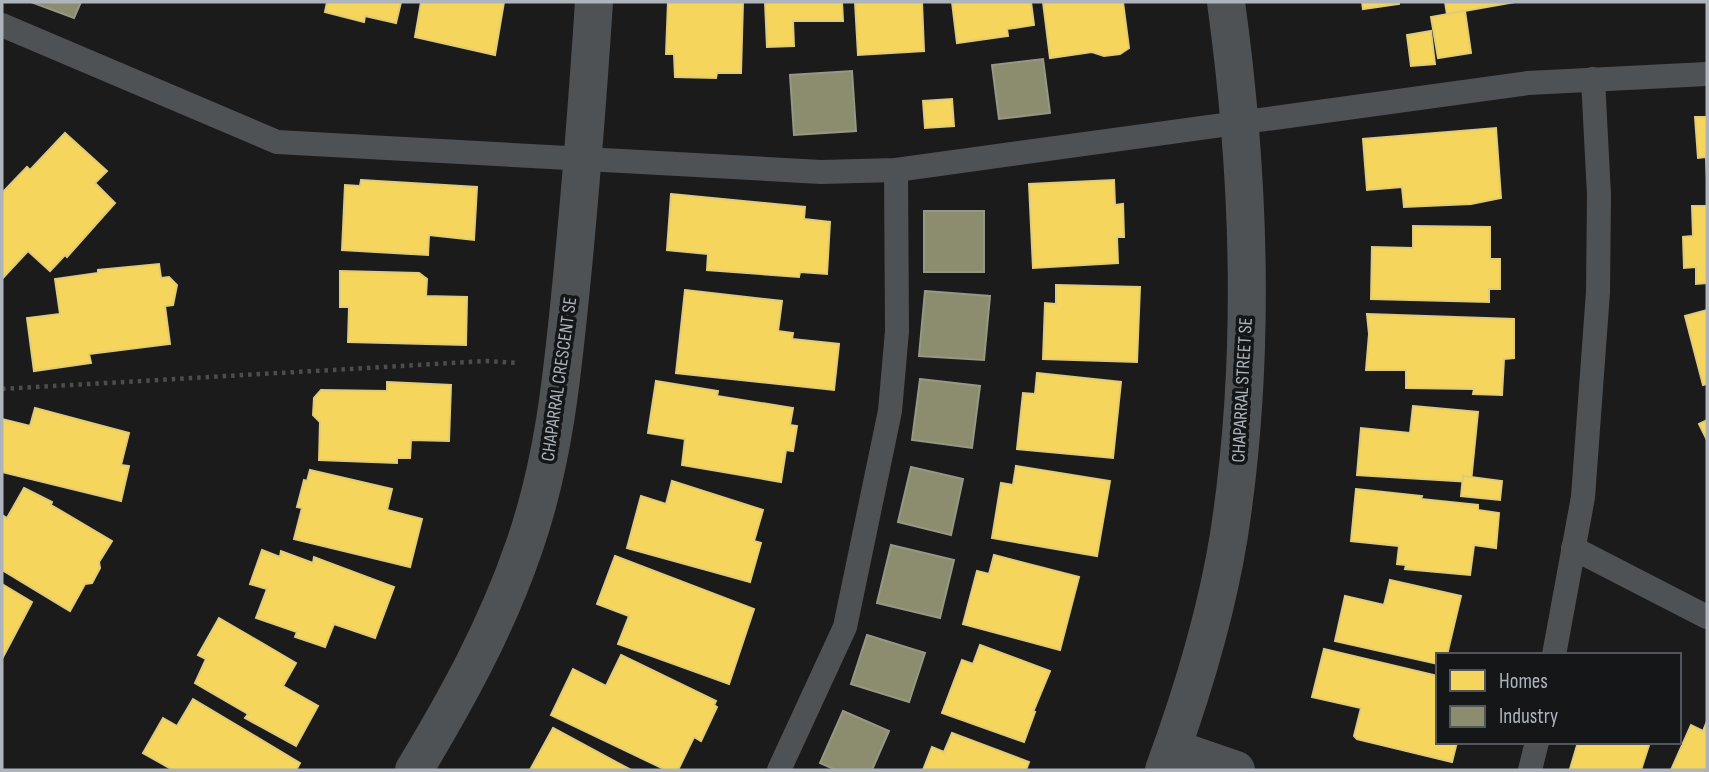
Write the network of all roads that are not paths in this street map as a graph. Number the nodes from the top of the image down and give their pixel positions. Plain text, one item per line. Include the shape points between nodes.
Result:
1 (594, 2) edge
2 (1226, 2) edge
3 (2, 25) edge
4 (1707, 74) edge
5 (1593, 79) junction
6 (1240, 124) junction
7 (582, 157) junction
8 (896, 170) junction
9 (1573, 548) junction
10 (1707, 617) edge
11 (1553, 653) edge
12 (1536, 744) edge
13 (1168, 759) edge
14 (414, 770) edge
15 (779, 770) edge
16 (1236, 770) edge
17 (1530, 770) edge

1 - 7 street, CHAPARRAL CRESCENT SE
2 - 6 street, CHAPARRAL STREET SE
3 - 7 lane via 277,142
4 - 5 lane
5 - 6 lane via 1528,83
5 - 9 lane via 1598,292 1583,497
6 - 8 lane
6 - 13 street, CHAPARRAL STREET SE via 1246,281 1236,485 1207,633
7 - 8 lane via 807,171
7 - 14 street, CHAPARRAL CRESCENT SE via 563,368 541,491 506,598
8 - 15 lane via 897,331 890,411 845,627
9 - 10 lane
9 - 11 lane
12 - 17 lane
13 - 16 street

